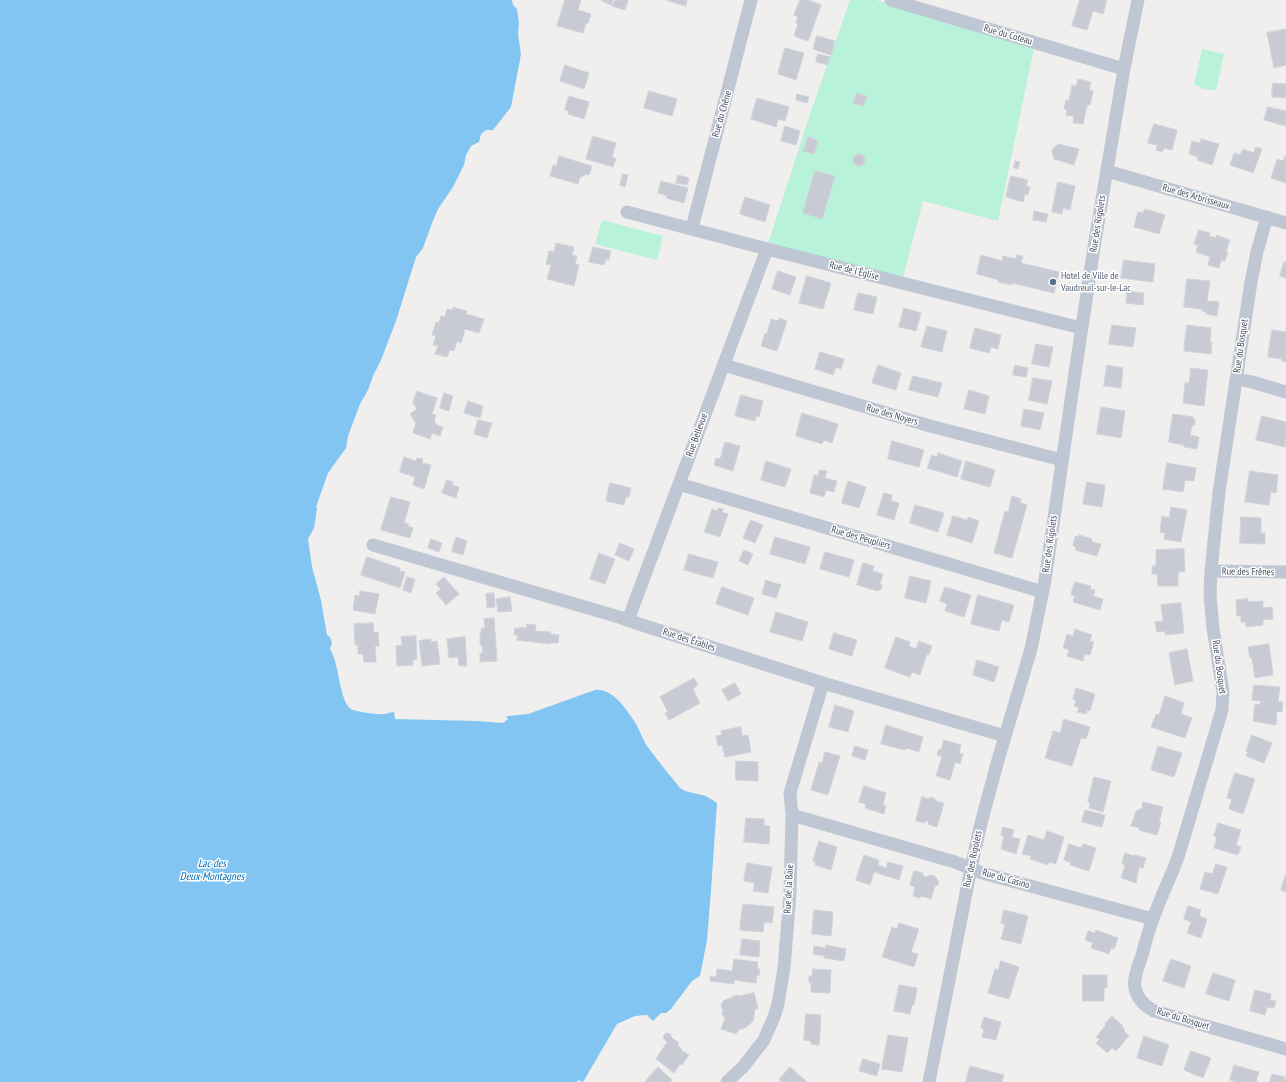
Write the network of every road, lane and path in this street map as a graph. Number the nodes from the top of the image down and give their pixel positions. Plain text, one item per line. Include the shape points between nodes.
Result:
1 (751, 0) edge
2 (891, 0) edge
3 (1138, 0) edge
4 (1124, 70) junction
5 (1107, 171) junction
6 (627, 212) dead end
7 (1267, 217) junction
8 (1286, 223) edge
9 (692, 228) junction
10 (767, 249) junction
11 (1081, 328) junction
12 (724, 366) junction
13 (1237, 379) junction
14 (1286, 392) edge
15 (1062, 460) junction
16 (679, 484) junction
17 (373, 545) dead end
18 (1211, 571) junction
19 (1286, 572) edge
20 (1043, 592) junction
21 (628, 620) junction
22 (823, 683) junction
23 (1005, 736) junction
24 (792, 815) junction
25 (971, 868) junction
26 (1153, 919) junction
27 (1286, 1049) edge
28 (736, 1079) edge
29 (929, 1082) edge

1 - 9 street, Rue du Chêne
2 - 4 street, Rue du Coteau
3 - 4 street, Rue des Rigolets
4 - 5 street, Rue des Rigolets
5 - 7 street, Rue des Arbrisseaux
5 - 11 street, Rue des Rigolets
6 - 9 street, Rue de l'Église
7 - 8 street, Rue des Arbrisseaux
7 - 13 street, Rue du Bosquet via 1251,282
9 - 10 street, Rue de l'Église
10 - 11 street, Rue de l'Église
10 - 12 street, Rue Bellevue
11 - 15 street, Rue des Rigolets
12 - 15 street, Rue des Noyers via 930,426
12 - 16 street, Rue Bellevue
13 - 14 street
13 - 18 street, Rue du Bosquet via 1219,492
15 - 20 street, Rue des Rigolets
16 - 20 street, Rue des Peupliers
16 - 21 street, Rue Bellevue
17 - 21 street, Rue des Érables
18 - 19 street, Rue des Frênes
18 - 26 street, Rue du Bosquet via 1210,595 1223,692 1222,710 1179,854
20 - 23 street, Rue des Rigolets via 1031,649
21 - 22 street, Rue des Érables
22 - 23 street, Rue des Érables
22 - 24 street, Rue de la Baie via 792,787
23 - 25 street, Rue des Rigolets
24 - 25 street, Rue du Casino
24 - 28 street, Rue de la Baie via 790,894 784,968 778,1004 764,1040
25 - 26 street, Rue du Casino
25 - 29 street, Rue des Rigolets
26 - 27 street, Rue du Bosquet via 1135,979 1137,995 1144,1004 1162,1013

